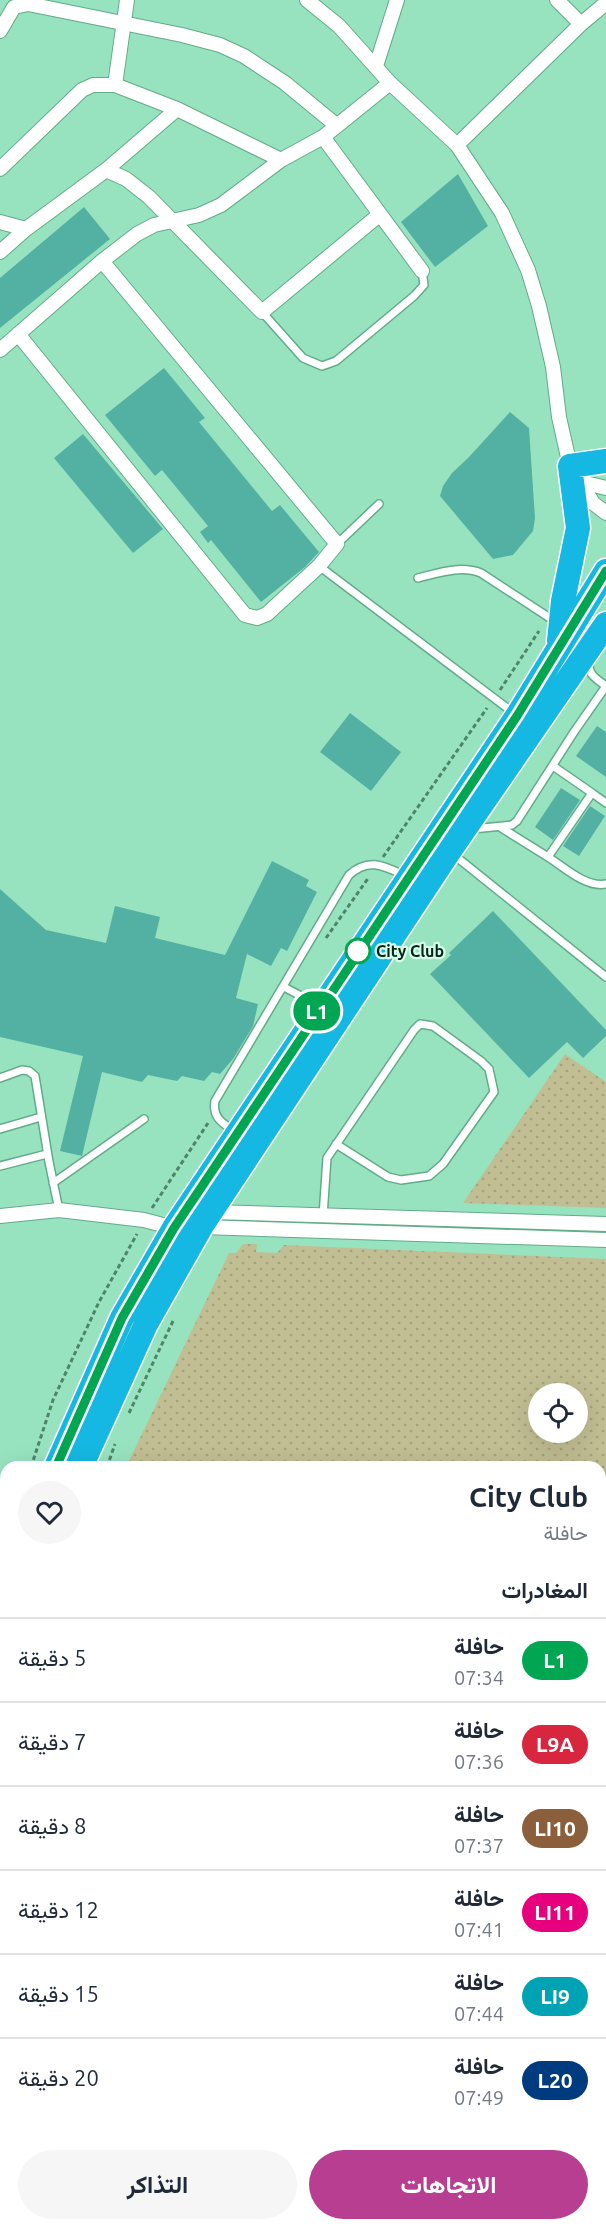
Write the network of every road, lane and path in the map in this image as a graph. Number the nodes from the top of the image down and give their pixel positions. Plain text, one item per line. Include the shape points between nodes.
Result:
1 (127, 0) edge
2 (307, 0) edge
3 (397, 0) edge
4 (557, 0) edge
5 (606, 3) edge
6 (125, 24) junction
7 (581, 24) junction
8 (0, 32) edge
9 (376, 66) junction
10 (390, 83) junction
11 (115, 85) junction
12 (177, 109) junction
13 (336, 125) junction
14 (323, 137) junction
15 (457, 145) junction
16 (281, 160) junction
17 (0, 169) edge
18 (106, 170) junction
19 (379, 215) junction
20 (172, 220) junction
21 (0, 222) edge
22 (26, 229) junction
23 (0, 252) edge
24 (102, 261) junction
25 (422, 271) joint
26 (262, 312) junction
27 (18, 334) junction
28 (0, 350) edge
29 (606, 460) edge
30 (576, 474) junction
31 (606, 488) edge
32 (379, 504) dead end
33 (606, 513) edge
34 (337, 544) junction
35 (319, 566) junction
36 (606, 571) edge
37 (418, 578) dead end
38 (606, 624) edge
39 (561, 625) junction
40 (590, 646) junction
41 (558, 649) junction
42 (517, 716) junction
43 (553, 766) junction
44 (592, 793) junction
45 (606, 803) edge
46 (500, 827) junction
47 (464, 830) junction
48 (449, 852) junction
49 (548, 857) junction
50 (408, 876) junction
51 (606, 884) edge
52 (606, 977) edge
53 (284, 987) junction
54 (321, 1006) junction
55 (0, 1078) edge
56 (41, 1117) junction
57 (144, 1119) dead end
58 (0, 1129) edge
59 (236, 1132) junction
60 (336, 1144) junction
61 (47, 1154) junction
62 (0, 1166) edge
63 (53, 1183) junction
64 (59, 1210) junction
65 (0, 1216) edge
66 (323, 1216) junction
67 (206, 1220) junction
68 (606, 1224) edge
69 (174, 1228) junction
70 (606, 1240) edge
71 (176, 1313) dead end
72 (126, 1421) dead end
73 (116, 1442) dead end
74 (59, 1461) edge
75 (84, 1461) edge
76 (109, 1461) edge

1 - 6 street
2 - 9 street via 339,26
3 - 9 street
4 - 7 street
5 - 7 street
6 - 8 street via 28,4 14,7
6 - 11 street
6 - 13 street via 220,45 244,56
7 - 15 street
9 - 10 street
10 - 13 street
10 - 15 street
11 - 12 street
11 - 17 street via 93,85 82,90
12 - 16 street
12 - 18 street
13 - 14 street
14 - 16 street
14 - 19 street
15 - 30 street via 502,213 528,270 553,367 559,417
16 - 20 street via 221,205 199,215
18 - 20 street via 126,179
18 - 22 street
19 - 25 street
19 - 26 street
20 - 24 street via 137,234
20 - 26 street
21 - 22 street
22 - 23 street
24 - 27 street
24 - 34 street
25 - 26 lane via 424,285 414,296 336,361 322,366 303,358
27 - 28 street
27 - 35 street via 244,615 257,618 267,614
29 - 30 highway
30 - 31 street
30 - 33 street via 593,503
30 - 39 highway via 578,528
32 - 34 lane
34 - 35 street
35 - 42 lane
36 - 41 highway
37 - 39 lane via 469,568
38 - 40 highway
39 - 41 highway
40 - 43 lane via 588,669 606,686
40 - 47 highway
41 - 42 highway
42 - 50 highway
43 - 44 lane
43 - 46 lane via 518,821
44 - 45 lane
44 - 49 lane
46 - 47 lane
46 - 49 lane
47 - 48 highway
48 - 52 lane
48 - 67 highway
49 - 51 lane via 586,881
50 - 53 lane via 378,864 365,865 349,875
50 - 54 highway
53 - 54 lane
53 - 59 lane via 215,1101 218,1119
54 - 59 highway
55 - 56 lane via 22,1070 35,1076
56 - 58 lane
56 - 61 lane
57 - 63 lane
59 - 69 highway
60 - 60 lane via 420,1024 433,1026 489,1069 494,1092 443,1164 429,1176 401,1180 388,1177
60 - 66 lane via 327,1158
61 - 62 lane
61 - 63 lane
63 - 64 lane
64 - 65 street
64 - 69 street via 144,1220
66 - 67 street
66 - 68 street
67 - 70 street
67 - 75 highway via 146,1324
69 - 74 highway via 122,1318
71 - 72 path
73 - 76 path

